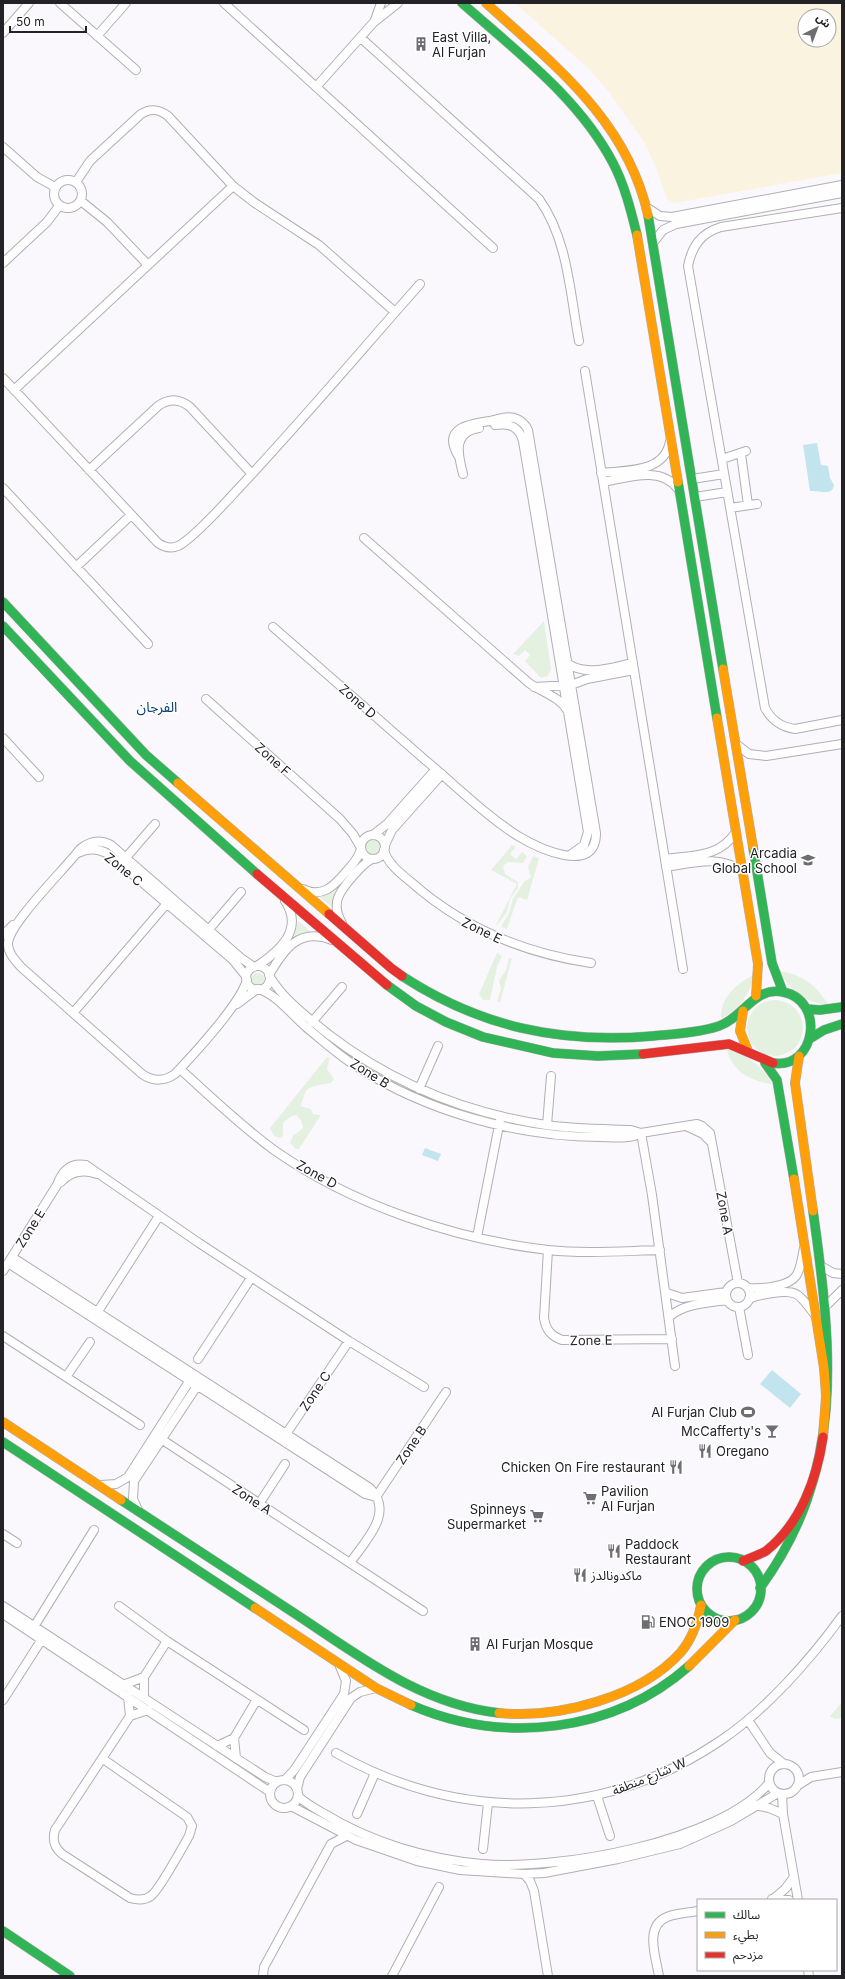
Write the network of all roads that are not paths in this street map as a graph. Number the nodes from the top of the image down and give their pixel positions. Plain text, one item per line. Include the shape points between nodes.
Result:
1 (30, 3) edge
2 (60, 3) edge
3 (126, 3) edge
4 (224, 3) edge
5 (381, 3) edge
6 (398, 3) edge
7 (462, 3) edge
8 (486, 3) edge
9 (374, 22) junction
10 (3, 33) edge
11 (97, 36) junction
12 (361, 38) junction
13 (136, 70) dead end
14 (316, 87) junction
15 (3, 147) edge
16 (76, 182) junction
17 (842, 185) edge
18 (233, 186) junction
19 (55, 187) junction
20 (842, 193) edge
21 (81, 201) junction
22 (59, 206) junction
23 (646, 208) junction
24 (842, 208) edge
25 (653, 243) junction
26 (493, 248) dead end
27 (3, 263) edge
28 (148, 265) junction
29 (420, 284) dead end
30 (395, 312) junction
31 (579, 341) dead end
32 (585, 371) dead end
33 (3, 378) edge
34 (14, 390) junction
35 (670, 438) junction
36 (459, 457) junction
37 (722, 459) junction
38 (89, 470) junction
39 (601, 473) junction
40 (252, 474) junction
41 (463, 474) dead end
42 (724, 474) junction
43 (692, 479) junction
44 (603, 482) junction
45 (3, 488) edge
46 (678, 489) junction
47 (727, 492) junction
48 (695, 497) junction
49 (757, 504) dead end
50 (748, 505) junction
51 (730, 508) junction
52 (131, 515) junction
53 (364, 538) dead end
54 (76, 567) junction
55 (3, 602) edge
56 (3, 626) edge
57 (273, 627) dead end
58 (148, 644) dead end
59 (567, 663) junction
60 (633, 667) junction
61 (567, 685) junction
62 (534, 687) junction
63 (206, 699) dead end
64 (568, 712) junction
65 (842, 720) edge
66 (3, 738) edge
67 (736, 744) junction
68 (842, 744) edge
69 (436, 769) junction
70 (442, 774) junction
71 (39, 777) dead end
72 (340, 819) junction
73 (155, 824) dead end
74 (736, 832) junction
75 (371, 835) junction
76 (385, 847) junction
77 (361, 848) junction
78 (570, 855) junction
79 (375, 858) junction
80 (123, 861) junction
81 (390, 862) junction
82 (665, 863) junction
83 (743, 872) junction
84 (294, 884) junction
85 (241, 892) dead end
86 (283, 897) junction
87 (169, 902) junction
88 (18, 922) junction
89 (206, 933) junction
90 (350, 933) junction
91 (3, 935) edge
92 (337, 942) junction
93 (3, 953) edge
94 (591, 963) dead end
95 (256, 966) junction
96 (21, 967) junction
97 (683, 969) dead end
98 (269, 976) junction
99 (246, 978) junction
100 (342, 987) dead end
101 (258, 989) junction
102 (783, 992) junction
103 (756, 996) junction
104 (231, 1007) junction
105 (842, 1007) edge
106 (807, 1009) junction
107 (743, 1011) junction
108 (73, 1013) junction
109 (312, 1022) junction
110 (842, 1024) edge
111 (811, 1038) junction
112 (438, 1046) dead end
113 (748, 1052) junction
114 (799, 1056) junction
115 (765, 1063) junction
116 (180, 1069) junction
117 (551, 1076) dead end
118 (419, 1089) junction
119 (501, 1117) junction
120 (499, 1125) junction
121 (547, 1125) junction
122 (641, 1133) junction
123 (159, 1216) junction
124 (477, 1237) junction
125 (804, 1246) junction
126 (548, 1250) junction
127 (660, 1250) junction
128 (10, 1260) junction
129 (821, 1266) junction
130 (3, 1271) edge
131 (842, 1274) edge
132 (252, 1278) junction
133 (738, 1283) junction
134 (748, 1288) junction
135 (842, 1290) edge
136 (667, 1293) junction
137 (727, 1296) junction
138 (749, 1299) junction
139 (828, 1304) junction
140 (739, 1307) junction
141 (96, 1316) junction
142 (670, 1316) junction
143 (816, 1316) junction
144 (3, 1336) edge
145 (672, 1339) junction
146 (349, 1341) junction
147 (90, 1342) dead end
148 (748, 1355) dead end
149 (198, 1359) dead end
150 (837, 1361) dead end
151 (675, 1366) dead end
152 (66, 1377) junction
153 (195, 1380) junction
154 (424, 1387) dead end
155 (446, 1392) dead end
156 (3, 1422) edge
157 (140, 1425) dead end
158 (287, 1434) junction
159 (158, 1437) junction
160 (282, 1441) junction
161 (3, 1442) edge
162 (285, 1464) dead end
163 (97, 1484) junction
164 (376, 1498) junction
165 (259, 1504) junction
166 (142, 1514) junction
167 (94, 1530) dead end
168 (3, 1534) edge
169 (17, 1543) dead end
170 (798, 1543) dead end
171 (743, 1561) junction
172 (350, 1563) junction
173 (240, 1578) junction
174 (760, 1588) junction
175 (232, 1592) junction
176 (701, 1605) junction
177 (3, 1606) edge
178 (119, 1606) dead end
179 (423, 1611) dead end
180 (3, 1614) edge
181 (842, 1616) edge
182 (735, 1620) junction
183 (32, 1629) junction
184 (44, 1637) junction
185 (167, 1641) junction
186 (338, 1663) junction
187 (144, 1677) junction
188 (123, 1685) junction
189 (376, 1688) junction
190 (128, 1696) junction
191 (144, 1698) junction
192 (3, 1700) edge
193 (256, 1701) junction
194 (148, 1710) junction
195 (130, 1716) junction
196 (748, 1720) junction
197 (304, 1730) dead end
198 (234, 1738) junction
199 (216, 1746) junction
200 (336, 1753) dead end
201 (770, 1753) junction
202 (236, 1758) junction
203 (103, 1759) junction
204 (784, 1764) junction
205 (772, 1770) junction
206 (796, 1772) junction
207 (842, 1772) edge
208 (375, 1773) junction
209 (810, 1777) junction
210 (281, 1781) junction
211 (769, 1783) junction
212 (797, 1786) junction
213 (270, 1792) junction
214 (297, 1792) junction
215 (780, 1794) junction
216 (597, 1796) junction
217 (488, 1803) junction
218 (755, 1805) junction
219 (291, 1806) junction
220 (358, 1814) dead end
221 (783, 1814) junction
222 (330, 1828) junction
223 (346, 1836) junction
224 (610, 1836) dead end
225 (332, 1844) junction
226 (483, 1849) dead end
227 (544, 1873) junction
228 (524, 1874) junction
229 (794, 1877) junction
230 (439, 1887) dead end
231 (534, 1890) junction
232 (771, 1899) edge
233 (798, 1899) edge
234 (697, 1911) edge
235 (3, 1931) edge
236 (70, 1976) edge
237 (263, 1976) edge
238 (392, 1976) edge
239 (548, 1976) edge
240 (659, 1976) edge

1 - 10 street
2 - 11 street
3 - 11 street
4 - 14 street
5 - 9 street
6 - 9 street
7 - 35 street via 554,88 579,115 612,162 626,195 638,244
8 - 23 street via 568,79 605,121 625,152 637,178
9 - 12 street
11 - 13 street
12 - 14 street
12 - 31 street via 539,199 548,211 560,237
14 - 26 street
15 - 19 street via 37,177
16 - 18 street via 87,165 141,114 155,110 168,116
16 - 19 street via 64,180
16 - 21 street via 82,193
17 - 23 street via 672,217 660,216
18 - 28 street
18 - 30 street via 319,245
19 - 22 street via 53,195
20 - 25 street via 676,224 663,230
21 - 22 street via 68,209
21 - 28 street via 107,222
22 - 27 street via 47,222
23 - 25 street
24 - 37 street via 721,227 703,236 690,254 688,266
25 - 43 street
28 - 34 street
29 - 30 street
30 - 40 street
32 - 39 street
33 - 34 street
34 - 38 street
35 - 39 street via 667,451 653,466
35 - 46 street
36 - 41 street
36 - 59 street via 454,448 454,439 457,431 465,425 511,418 521,421 526,427 531,439
36 - 61 street via 460,442 472,429 505,424 515,427 522,436
37 - 42 street
37 - 50 street via 744,452
38 - 40 street via 158,406 172,400 182,401 190,407
38 - 52 street
39 - 44 street
40 - 52 street via 178,546 168,547 158,543
42 - 43 street
42 - 47 street
43 - 48 street
44 - 46 street via 653,474 670,480
44 - 60 street
45 - 54 street
46 - 74 street
47 - 48 street
47 - 51 street
48 - 67 street
49 - 50 street
50 - 51 street
51 - 65 street via 765,708 775,721 788,728 795,729
52 - 54 street
53 - 62 street
54 - 58 street
55 - 84 street via 146,755
56 - 86 street via 130,761
57 - 69 street, Zone D
59 - 60 street via 576,669 586,670
59 - 61 street
60 - 61 street
60 - 82 street
61 - 62 street
61 - 64 street
61 - 78 street via 596,838 589,852 580,857
62 - 64 street via 558,700
63 - 72 street, Zone F
64 - 78 street via 588,832 584,845
66 - 71 street
67 - 68 street via 749,754 766,756
67 - 102 street via 772,963
69 - 70 street, Zone D
69 - 75 street via 387,824
70 - 76 street via 392,830
70 - 78 street, Zone D via 519,836 547,849
72 - 75 street via 356,830
72 - 77 street
73 - 80 street
74 - 82 street via 726,844 714,852
74 - 83 street
75 - 76 street via 382,839
75 - 77 street via 363,839
76 - 79 street
76 - 81 street
77 - 79 street via 363,855
77 - 84 street via 356,860 329,890 311,892
79 - 81 street
79 - 90 street via 362,866 338,895 338,917
80 - 87 street, Zone C
80 - 88 street, Zone C via 101,850 91,849 77,854
81 - 94 street, Zone E via 439,905 481,930 536,952
82 - 83 street via 715,860 730,864
82 - 97 street
83 - 103 street via 758,964
84 - 90 street
85 - 89 street
86 - 92 street
86 - 95 street via 291,912 292,929 274,954
87 - 89 street, Zone C
87 - 108 street
88 - 91 street
88 - 96 street via 10,934 8,943 10,952
89 - 95 street, Zone C
89 - 99 street, Zone C via 233,960
90 - 107 street via 391,968 432,995 482,1019 544,1035 604,1040 648,1037 719,1027 732,1021
92 - 98 street via 317,935 303,937 291,945
92 - 113 street via 378,979 416,1006 463,1030 501,1042 553,1053 598,1056 649,1054 722,1044 735,1045
93 - 96 street
95 - 98 street via 265,968
95 - 99 street via 250,969
96 - 108 street
98 - 101 street via 268,984
98 - 109 street, Zone B via 284,996
99 - 101 street via 250,986
99 - 104 street via 242,993
100 - 109 street
101 - 104 street
101 - 120 street, Zone B via 270,995 336,1051 376,1078 433,1105
102 - 103 street via 769,991
102 - 106 street via 797,998
103 - 107 street
104 - 116 street
105 - 106 street
106 - 111 street via 812,1023
107 - 113 street via 739,1021 739,1032
108 - 116 street via 146,1077 165,1080
109 - 118 street, Zone B via 363,1060
110 - 111 street
111 - 114 street
112 - 118 street
113 - 115 street
114 - 115 street via 783,1063
114 - 129 street via 795,1083
115 - 125 street via 774,1073 779,1086
116 - 124 street, Zone D via 225,1110 275,1150 312,1173 351,1194 392,1211 433,1226
117 - 121 street
118 - 119 street, Zone B
119 - 120 street
119 - 121 street, Zone B
120 - 122 street, Zone B via 583,1137 629,1137
120 - 124 street
121 - 122 street, Zone B via 631,1130
122 - 127 street
122 - 133 street, Zone A via 686,1127 703,1134 712,1143
123 - 128 street, Zone E via 102,1176 79,1171 57,1185
123 - 132 street
123 - 141 street
124 - 126 street, Zone D
125 - 134 street via 798,1272 791,1280 781,1284
125 - 143 street
126 - 127 street, Zone D
126 - 145 street, Zone E via 544,1318 545,1326 555,1338
127 - 136 street
128 - 130 street, Zone E
128 - 141 street
129 - 131 street via 833,1273
129 - 139 street
132 - 146 street
132 - 149 street
133 - 134 street
133 - 137 street via 729,1286
134 - 138 street
135 - 139 street
136 - 137 street via 682,1298
136 - 142 street
137 - 140 street via 732,1305
137 - 142 street via 688,1306
138 - 140 street
138 - 143 street via 761,1295 792,1292 800,1296
139 - 150 street
140 - 148 street
141 - 153 street
142 - 145 street
143 - 171 street via 826,1396 822,1440 815,1472 794,1519 781,1540 764,1553
144 - 152 street
145 - 151 street
146 - 154 street
146 - 158 street, Zone C
147 - 152 street
152 - 157 street
153 - 158 street
153 - 159 street
153 - 160 street
155 - 164 street, Zone B
156 - 163 street
158 - 160 street, Zone C
158 - 164 street via 370,1488
159 - 163 street via 128,1477 110,1486
159 - 165 street, Zone A
159 - 166 street via 133,1487 133,1499
160 - 164 street via 365,1494
161 - 175 street
162 - 165 street
163 - 166 street
164 - 172 street via 381,1508 379,1518
165 - 172 street, Zone A
166 - 173 street
167 - 183 street
168 - 169 street
170 - 174 street via 779,1569
171 - 174 street via 755,1572
171 - 176 street via 726,1557 717,1559 706,1567 697,1587
172 - 179 street, Zone A
173 - 175 street
173 - 176 street via 403,1684 454,1705 498,1713 566,1709 607,1697 635,1685 670,1663 682,1651 693,1632
174 - 182 street via 760,1597 751,1612
175 - 186 street
176 - 182 street via 720,1619
177 - 183 street
178 - 185 street
180 - 183 street
181 - 196 street, شارع منطقة W via 798,1670
182 - 189 street via 694,1664 659,1690 625,1707 573,1723 517,1727 468,1724 414,1708
183 - 184 street
184 - 188 street
184 - 190 street
184 - 192 street
185 - 187 street
185 - 193 street
186 - 189 street
186 - 210 street via 346,1682 344,1694 295,1769
187 - 188 street
187 - 191 street
188 - 191 street
189 - 214 street via 360,1692 351,1698 300,1777
190 - 194 street
190 - 195 street
191 - 199 street
193 - 197 street
193 - 198 street
194 - 195 street
194 - 213 street
195 - 203 street
196 - 201 street
196 - 216 street, شارع منطقة W via 692,1759 662,1774
198 - 199 street
198 - 202 street
199 - 202 street
200 - 208 street, شارع منطقة W
201 - 204 street
201 - 205 street
202 - 210 street via 265,1777
203 - 203 street via 55,1830 54,1842 58,1851 130,1898 144,1900 154,1893 189,1836 192,1826 184,1814
204 - 205 street
204 - 206 street
205 - 211 street
206 - 209 street
206 - 212 street
207 - 209 street
208 - 217 street, شارع منطقة W via 420,1790
208 - 220 street
209 - 212 street
210 - 213 street
210 - 214 street via 294,1784
211 - 214 street via 757,1795 727,1814 677,1836 594,1856 523,1865 462,1861 398,1846 341,1824 304,1802
211 - 215 street
212 - 215 street via 791,1792
213 - 219 street via 275,1805 283,1808
214 - 219 street
215 - 218 street
215 - 221 street
216 - 217 street, شارع منطقة W via 553,1803
216 - 224 street
217 - 226 street
218 - 221 street
218 - 227 street via 731,1821 680,1844 618,1860
219 - 222 street
221 - 229 street
222 - 223 street
222 - 225 street
223 - 225 street
223 - 228 street via 382,1850 438,1866 482,1873
225 - 237 street via 264,1967
227 - 228 street
227 - 231 street
228 - 231 street
229 - 232 street via 785,1889
229 - 233 street
230 - 238 street
231 - 239 street
234 - 240 street via 666,1917 655,1927 653,1938
235 - 236 street

